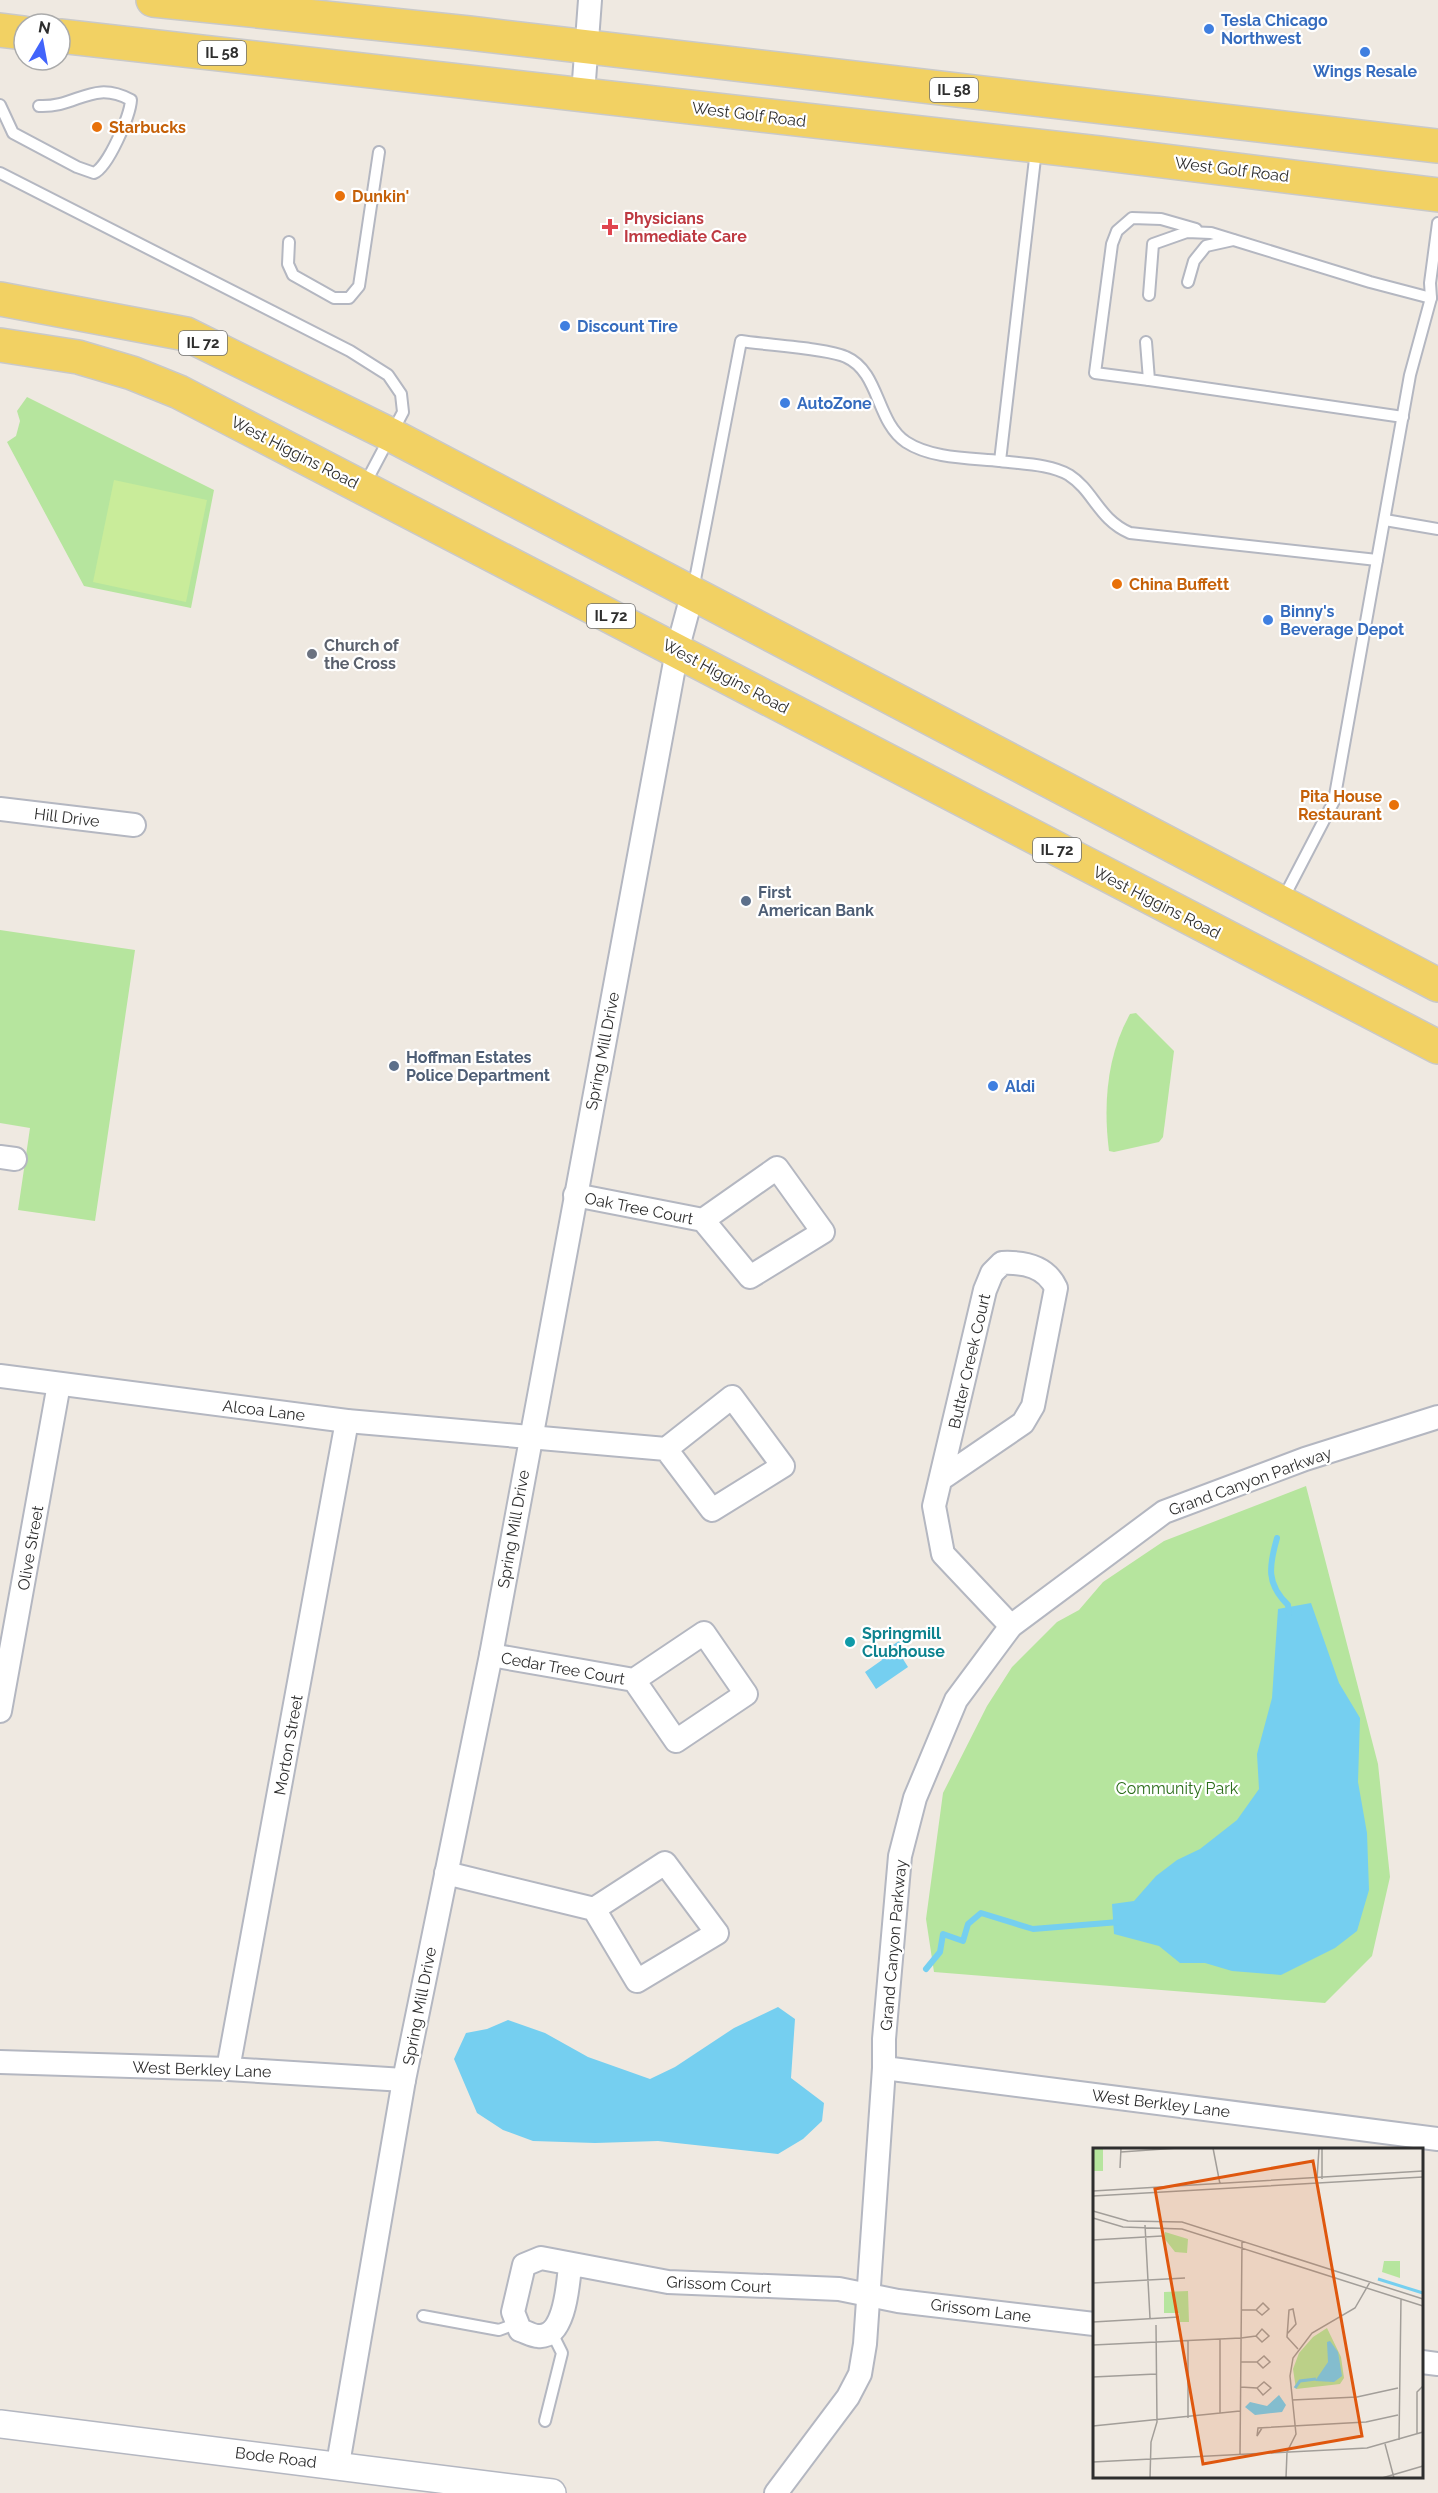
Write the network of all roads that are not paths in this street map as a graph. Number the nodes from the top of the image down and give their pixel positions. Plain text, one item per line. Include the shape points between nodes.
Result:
1 (153, 0) edge
2 (590, 0) edge
3 (72, 37) edge
4 (587, 47) junction
5 (583, 94) junction
6 (0, 105) edge
7 (39, 106) dead end
8 (1438, 146) edge
9 (1037, 147) junction
10 (379, 152) dead end
11 (0, 173) edge
12 (1438, 195) edge
13 (1438, 224) edge
14 (1211, 233) junction
15 (1236, 240) junction
16 (289, 242) dead end
17 (1188, 282) dead end
18 (1149, 295) dead end
19 (1435, 295) edge
20 (0, 299) edge
21 (1146, 342) dead end
22 (0, 345) edge
23 (1149, 380) junction
24 (1403, 417) junction
25 (391, 435) junction
26 (1000, 461) junction
27 (364, 487) junction
28 (1385, 520) junction
29 (1438, 529) edge
30 (1377, 561) junction
31 (692, 595) junction
32 (677, 651) junction
33 (0, 808) edge
34 (134, 825) dead end
35 (1281, 903) junction
36 (1438, 985) edge
37 (1438, 1047) edge
38 (575, 1195) junction
39 (704, 1220) junction
40 (0, 1376) edge
41 (60, 1384) junction
42 (1438, 1417) edge
43 (347, 1421) junction
44 (529, 1438) junction
45 (666, 1449) junction
46 (941, 1479) junction
47 (1011, 1626) junction
48 (491, 1655) junction
49 (634, 1680) junction
50 (0, 1711) edge
51 (446, 1873) junction
52 (594, 1910) junction
53 (0, 2062) edge
54 (884, 2068) junction
55 (228, 2069) junction
56 (404, 2080) junction
57 (1438, 2139) edge
58 (570, 2265) junction
59 (868, 2295) junction
60 (423, 2316) dead end
61 (518, 2323) junction
62 (1093, 2324) edge
63 (552, 2333) junction
64 (1423, 2362) edge
65 (1438, 2364) edge
66 (545, 2421) dead end
67 (0, 2424) edge
68 (338, 2464) junction
69 (552, 2493) edge
70 (776, 2493) edge

1 - 4 main road, IL 58
2 - 4 street
3 - 5 main road, West Golf Road / IL 58
4 - 5 street
4 - 8 main road, IL 58
5 - 9 main road, West Golf Road / IL 58
6 - 7 lane via 13,133 94,173 101,170 109,155 130,111 131,100 115,91 100,91 56,107
9 - 12 main road, West Golf Road / IL 58
9 - 26 lane
10 - 16 lane via 358,286 349,298 334,298 293,275 288,264
11 - 25 lane via 350,351 388,375 401,394 403,412
13 - 19 lane via 1430,283
14 - 15 lane
14 - 18 lane via 1187,232 1153,244
14 - 23 lane via 1161,219 1132,218 1114,238 1095,374
15 - 17 lane via 1206,246 1194,261
15 - 19 lane via 1370,282
19 - 24 lane via 1410,375
20 - 25 main road, IL 72 via 186,334
21 - 23 lane
22 - 27 main road, West Higgins Road / IL 72 via 78,357 132,373 179,392
23 - 24 lane
24 - 28 lane
25 - 27 lane
25 - 31 main road, IL 72
26 - 30 lane via 1055,469 1071,476 1113,526 1130,533
26 - 31 lane via 936,454 905,442 887,419 865,371 846,357 741,341
27 - 32 main road, West Higgins Road / IL 72
28 - 29 lane
28 - 30 lane
30 - 35 lane via 1334,801
31 - 32 street, Spring Mill Drive
31 - 35 main road, IL 72
32 - 37 main road, West Higgins Road / IL 72
32 - 38 street, Spring Mill Drive
33 - 34 street, Hill Drive
35 - 36 main road, IL 72
38 - 39 street, Oak Tree Court
38 - 44 street, Spring Mill Drive
39 - 39 street, Oak Tree Court via 750,1277 823,1232 777,1168
40 - 41 street, Alcoa Lane
41 - 43 street, Alcoa Lane
41 - 50 street, Olive Street
42 - 47 street, Grand Canyon Parkway via 1305,1459 1164,1512
43 - 44 street, Alcoa Lane
43 - 55 street, Morton Street
44 - 45 street, Alcoa Lane
44 - 48 street, Spring Mill Drive
45 - 45 street via 712,1510 783,1466 732,1397
46 - 46 street, Butter Creek Court via 1023,1423 1033,1406 1056,1288 1052,1278 1032,1265 1002,1263 992,1273
46 - 47 street, Butter Creek Court via 934,1506 943,1554
47 - 54 street, Grand Canyon Parkway via 956,1700 915,1798 900,1856 893,1915
48 - 49 street, Cedar Tree Court
48 - 51 street, Spring Mill Drive
49 - 49 street, Cedar Tree Court via 676,1741 746,1694 704,1633
51 - 52 street
51 - 56 street, Spring Mill Drive
52 - 52 street via 637,1981 717,1933 665,1863
53 - 55 street, West Berkley Lane
54 - 57 street, West Berkley Lane
54 - 59 street, Grand Canyon Parkway
55 - 56 street, West Berkley Lane
56 - 68 street, Spring Mill Drive
58 - 59 street, Grissom Court via 668,2282 839,2289
58 - 61 street, Grissom Court via 541,2258 524,2265 513,2312
58 - 63 street via 561,2320
59 - 62 street, Grissom Lane
59 - 70 street, Grand Canyon Parkway via 860,2374 827,2429
60 - 61 lane via 499,2330
61 - 63 street via 520,2330 539,2337
63 - 66 lane via 562,2353
64 - 65 street
67 - 68 street, Bode Road
68 - 69 street, Bode Road

